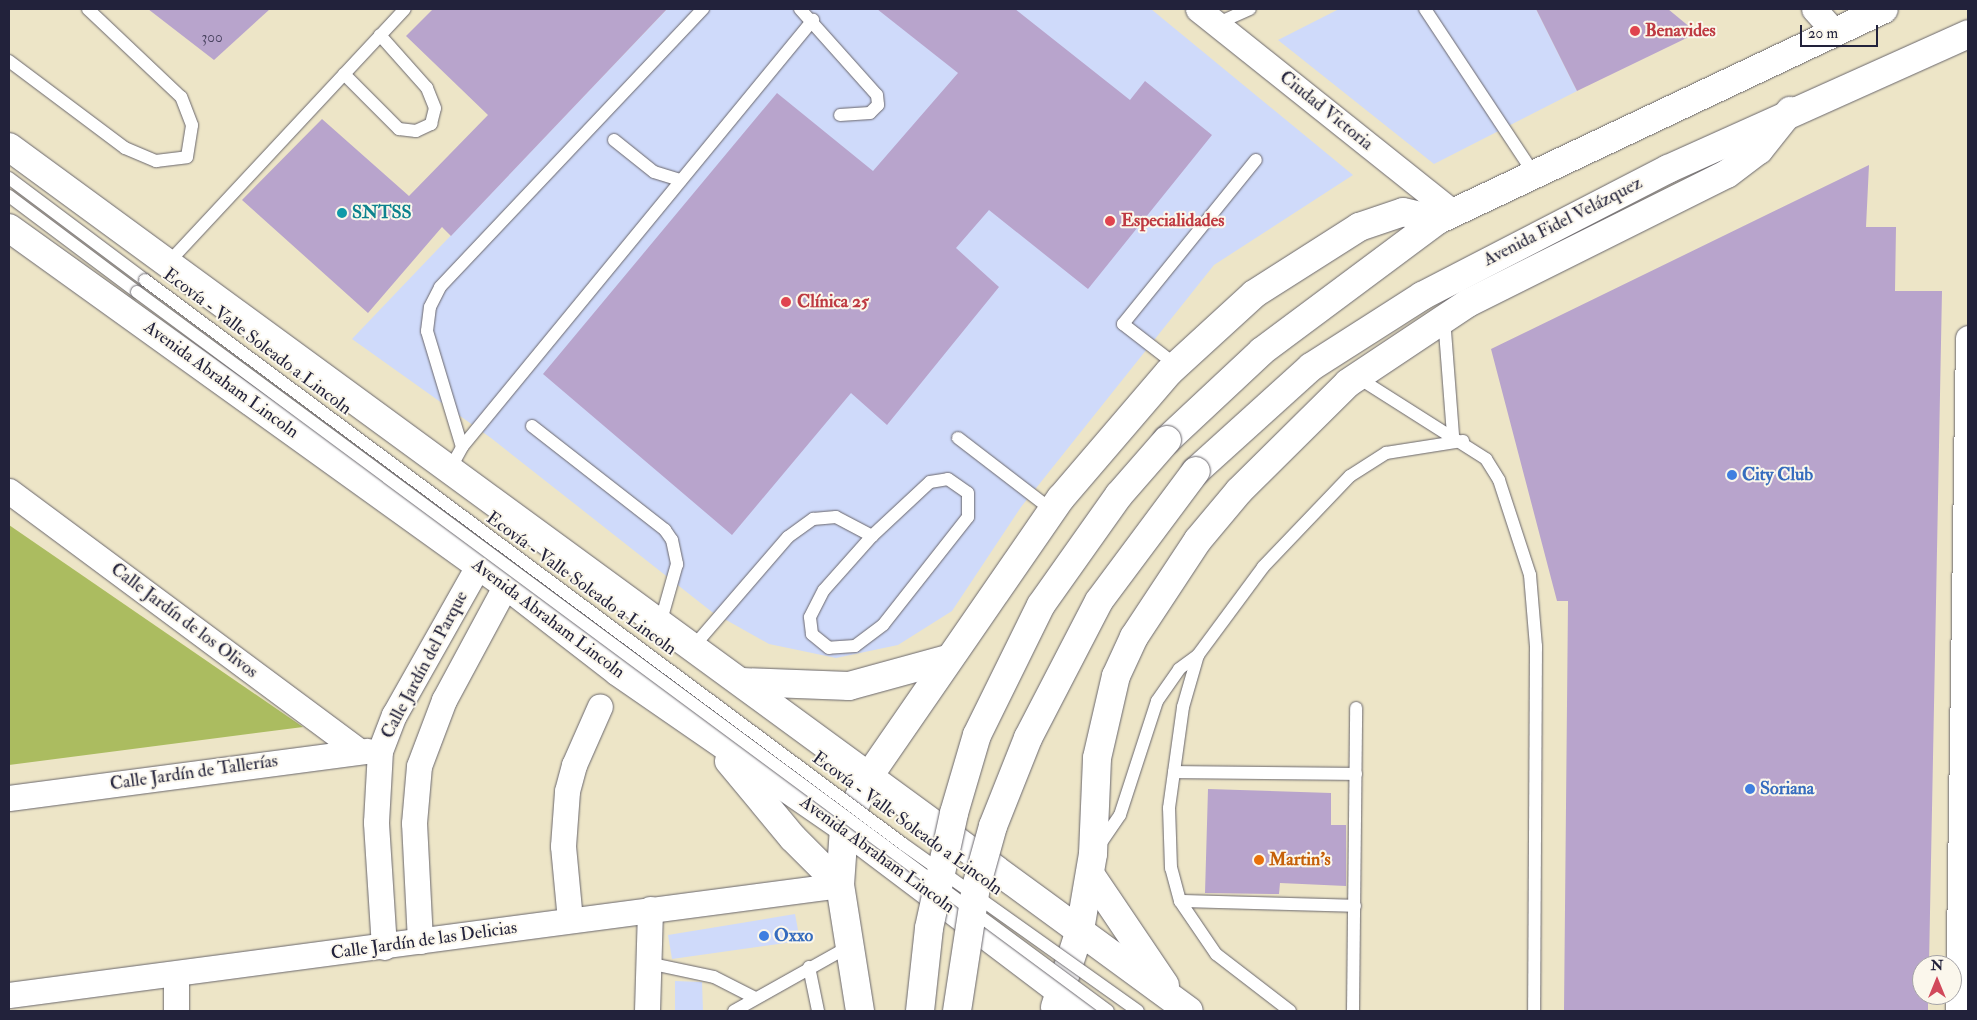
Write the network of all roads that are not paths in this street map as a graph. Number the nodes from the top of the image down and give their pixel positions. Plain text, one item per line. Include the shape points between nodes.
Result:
1 (88, 9) edge
2 (405, 9) edge
3 (703, 9) edge
4 (800, 9) edge
5 (1250, 9) edge
6 (1425, 9) edge
7 (1814, 9) edge
8 (1884, 9) edge
9 (1207, 16) edge
10 (813, 20) junction
11 (1835, 32) junction
12 (1968, 34) edge
13 (380, 35) junction
14 (9, 61) edge
15 (344, 74) junction
16 (1790, 112) junction
17 (840, 114) dead end
18 (614, 140) dead end
19 (9, 146) edge
20 (1256, 160) dead end
21 (1534, 176) junction
22 (9, 178) edge
23 (681, 180) junction
24 (9, 196) edge
25 (1446, 217) junction
26 (9, 228) edge
27 (168, 263) junction
28 (1444, 318) junction
29 (1968, 338) edge
30 (1176, 365) junction
31 (1357, 377) junction
32 (532, 426) dead end
33 (958, 438) dead end
34 (1458, 438) junction
35 (456, 458) junction
36 (9, 491) edge
37 (1052, 510) junction
38 (872, 536) junction
39 (478, 566) junction
40 (506, 585) junction
41 (660, 624) junction
42 (693, 647) junction
43 (1198, 656) junction
44 (948, 659) junction
45 (413, 680) junction
46 (742, 682) junction
47 (444, 700) junction
48 (600, 706) dead end
49 (1356, 708) dead end
50 (709, 737) junction
51 (369, 751) junction
52 (1174, 772) junction
53 (1356, 774) junction
54 (869, 776) junction
55 (9, 798) edge
56 (376, 822) junction
57 (414, 823) junction
58 (844, 828) junction
59 (1965, 840) edge
60 (1091, 864) junction
61 (840, 885) junction
62 (1180, 901) junction
63 (1355, 906) junction
64 (650, 909) junction
65 (570, 920) junction
66 (1080, 930) junction
67 (420, 941) junction
68 (384, 947) junction
69 (848, 947) junction
70 (648, 963) junction
71 (809, 967) junction
72 (176, 976) junction
73 (9, 995) edge
74 (755, 998) junction
75 (1057, 1002) edge
76 (1183, 1007) edge
77 (176, 1011) edge
78 (647, 1011) edge
79 (734, 1011) edge
80 (818, 1011) edge
81 (860, 1011) edge
82 (920, 1011) edge
83 (958, 1011) edge
84 (1086, 1011) edge
85 (1108, 1011) edge
86 (1138, 1011) edge
87 (1290, 1011) edge
88 (1353, 1011) edge
89 (1534, 1011) edge
90 (1958, 1011) edge

1 - 14 lane via 182,97 192,125 187,157 156,161 126,148
2 - 13 lane
3 - 35 lane via 440,287 430,307 428,331
4 - 10 lane
5 - 9 lane
6 - 21 lane
7 - 11 street
8 - 11 main road
9 - 25 street, Ciudad Victoria
10 - 17 lane via 867,80 879,101 875,110 864,116
10 - 23 lane
11 - 21 main road
12 - 16 main road, Avenida Fidel Velázquez
13 - 15 lane
13 - 15 lane via 427,88 435,108 431,124 416,131 398,129
15 - 27 lane
16 - 28 main road via 1759,150 1727,174
16 - 83 main road, Avenida Fidel Velázquez, bridge via 1554,225 1364,330 1311,368 1196,471 1099,601 1028,738 993,826 976,887
18 - 23 lane via 654,172
19 - 27 main road
20 - 30 lane via 1123,324
21 - 25 main road
22 - 86 lane, Ecovía - Valle Soleado a Lincoln, bridge via 903,844
23 - 35 lane
24 - 85 lane, bridge
25 - 30 main road via 1403,212 1359,227 1254,294
25 - 82 main road, bridge via 1262,352 1168,440 1119,496 1040,605 980,728 963,774 929,928
26 - 39 main road, Avenida Abraham Lincoln
27 - 35 main road
28 - 31 main road
28 - 34 lane
29 - 59 street
30 - 37 main road via 1118,426
31 - 34 lane
31 - 60 main road via 1239,491 1182,562 1134,637 1103,718 1096,767
32 - 41 lane via 665,530 672,540 677,564
33 - 37 lane
34 - 43 lane via 1386,453 1350,476 1264,567
34 - 89 lane via 1486,459 1499,480 1534,598
35 - 41 main road
36 - 51 street, Calle Jardín de los Olivos
37 - 44 main road
38 - 38 lane via 930,482 948,480 968,493 968,517 883,625 855,646 829,648 812,634 810,617 824,590
38 - 42 lane via 826,515 800,527
39 - 40 main road, Avenida Abraham Lincoln
39 - 45 street, Calle Jardín del Parque
40 - 47 street, Calle Jardín del Parque
40 - 50 main road, Avenida Abraham Lincoln
41 - 42 main road
42 - 46 main road
43 - 52 lane via 1183,707
43 - 60 lane via 1179,669 1157,701 1120,815
44 - 46 main road via 849,686
44 - 54 main road
45 - 47 street
45 - 51 street, Calle Jardín del Parque
46 - 54 main road
47 - 57 street, Calle Jardín del Parque via 419,766
48 - 65 street via 574,765 567,791 563,846
49 - 53 lane
50 - 58 main road, Avenida Abraham Lincoln
50 - 61 main road via 793,838
51 - 55 street, Calle Jardín de Tallerías
51 - 56 street, Calle Jardín del Parque
52 - 53 lane
52 - 62 lane via 1168,842
53 - 63 lane
54 - 58 main road
54 - 66 main road
56 - 57 street
56 - 68 street, Calle Jardín del Parque
57 - 67 street, Calle Jardín del Parque
58 - 61 main road
58 - 75 main road, Avenida Abraham Lincoln
59 - 90 street
60 - 66 main road
60 - 76 main road
61 - 64 street, Calle Jardín de las Delicias
61 - 69 main road
62 - 63 lane
62 - 87 lane via 1216,954
63 - 88 lane
64 - 65 street, Calle Jardín de las Delicias
64 - 70 street
65 - 67 street, Calle Jardín de las Delicias
66 - 75 main road
66 - 76 main road
67 - 68 street, Calle Jardín de las Delicias
68 - 72 street, Calle Jardín de las Delicias
69 - 71 lane
69 - 81 main road
70 - 74 lane via 714,977
70 - 78 street
71 - 74 lane
71 - 80 lane
72 - 73 street, Calle Jardín de las Delicias
72 - 77 street
74 - 79 lane
75 - 84 main road, Avenida Abraham Lincoln

